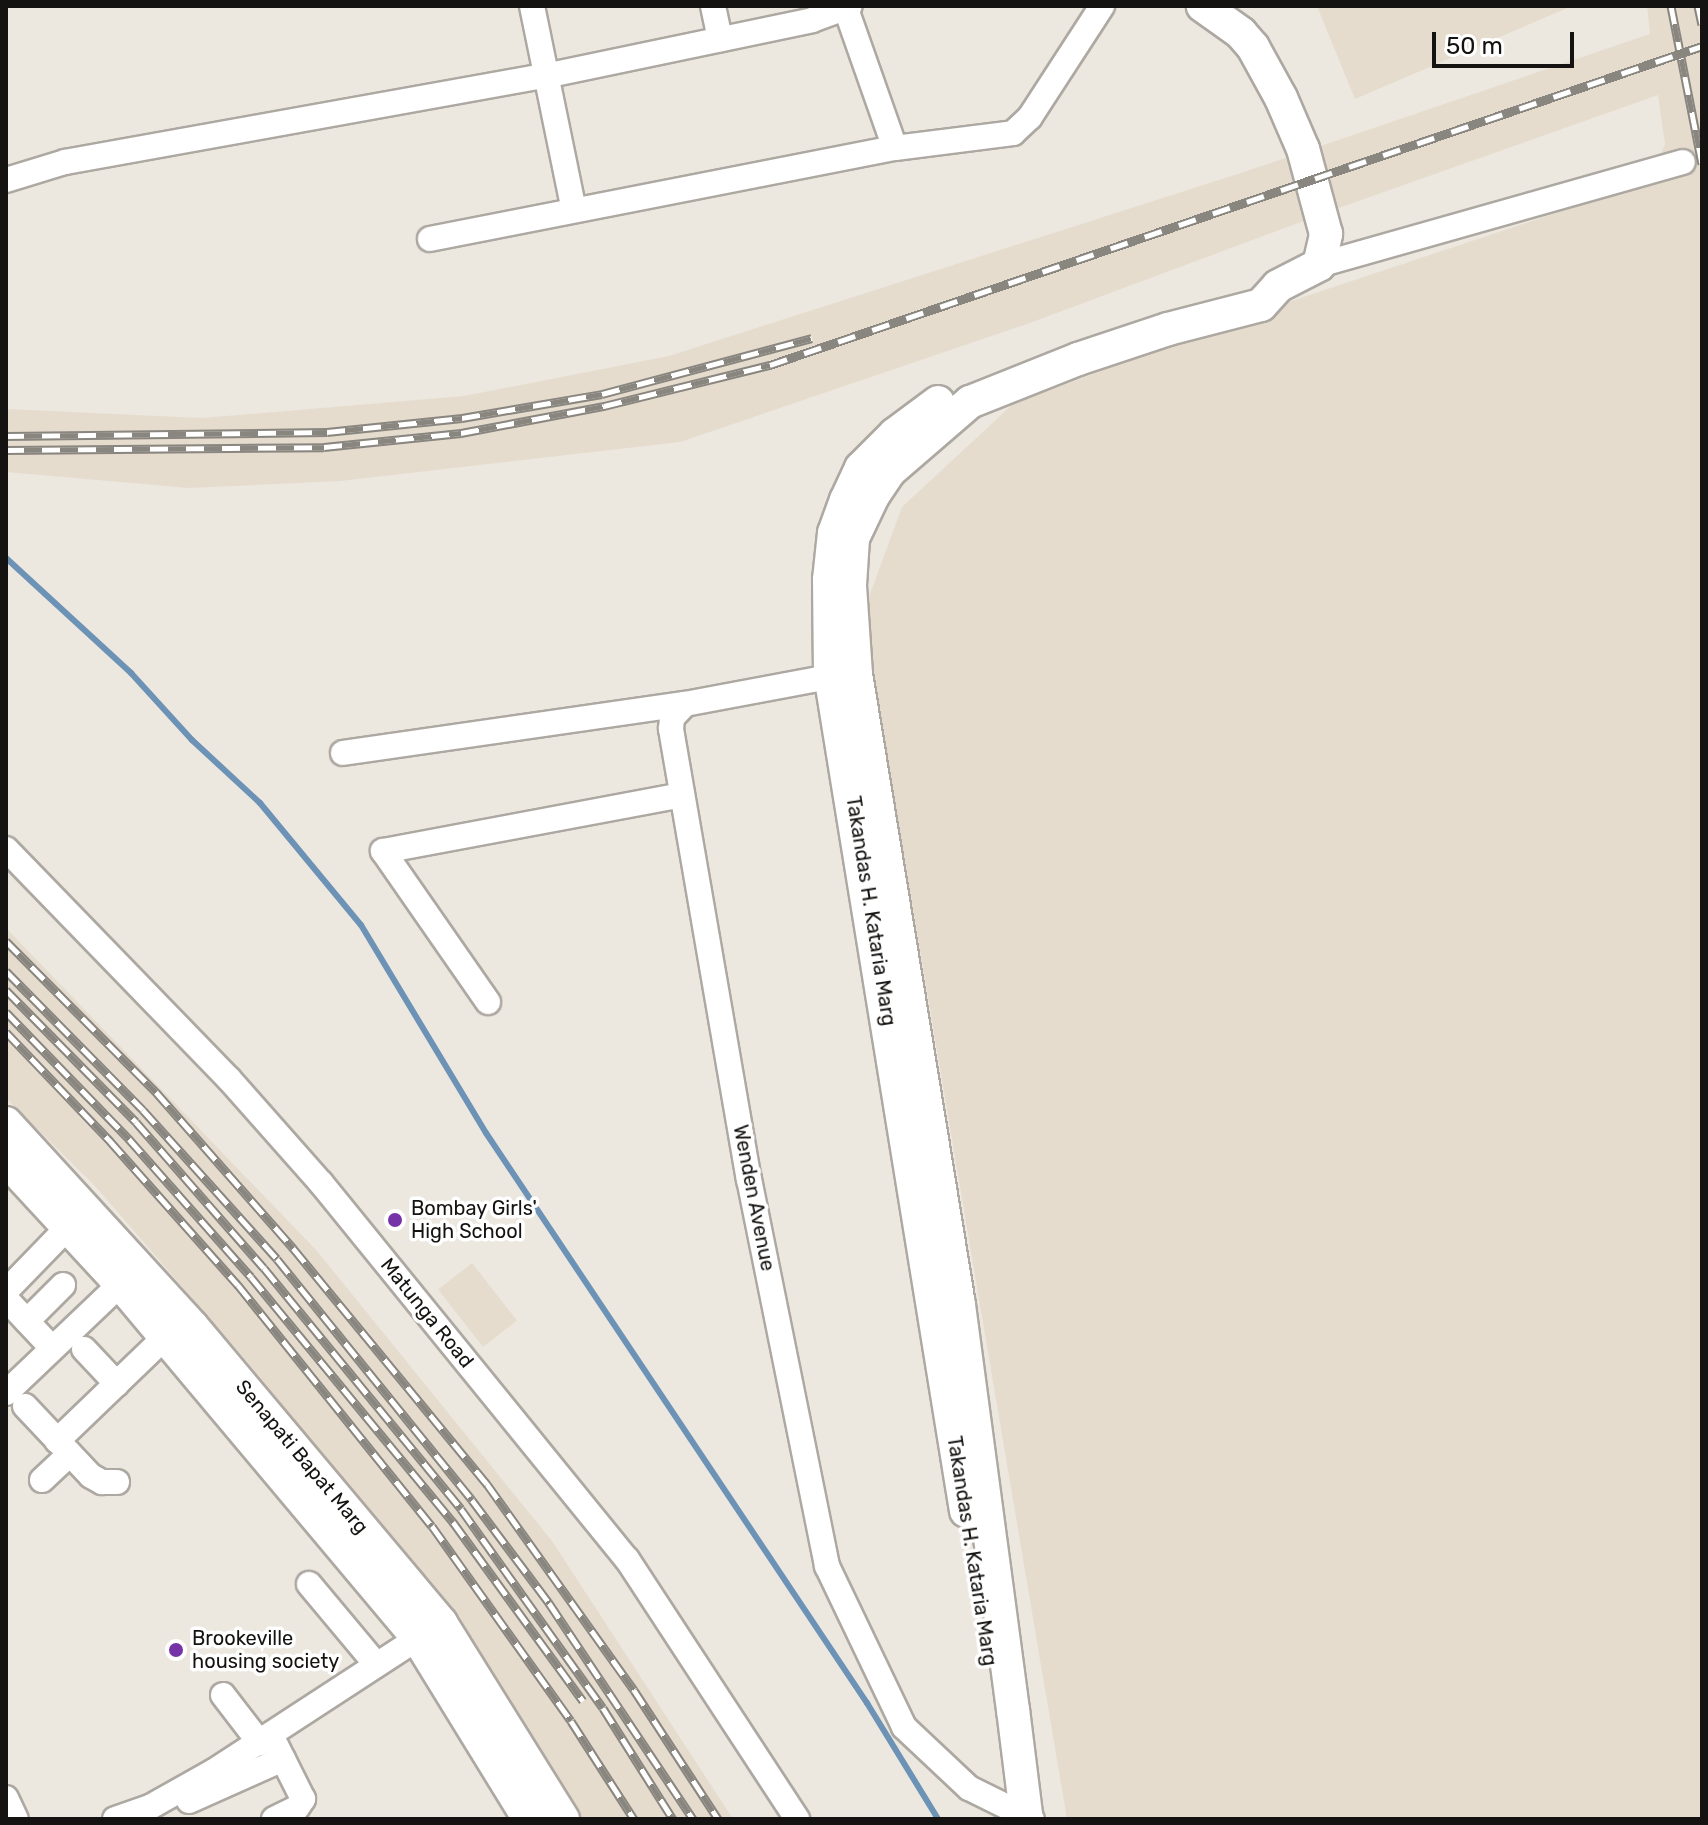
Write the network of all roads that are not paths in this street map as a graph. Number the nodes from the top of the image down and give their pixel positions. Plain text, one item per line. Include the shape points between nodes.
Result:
1 (532, 6) edge
2 (713, 6) edge
3 (1102, 6) edge
4 (1203, 6) edge
5 (848, 8) edge
6 (720, 39) junction
7 (545, 76) junction
8 (895, 148) junction
9 (1683, 162) dead end
10 (6, 180) edge
11 (574, 210) junction
12 (430, 239) dead end
13 (1319, 265) junction
14 (843, 674) junction
15 (685, 704) junction
16 (343, 753) dead end
17 (682, 795) junction
18 (6, 849) edge
19 (488, 1002) dead end
20 (6, 1123) edge
21 (6, 1160) edge
22 (68, 1227) junction
23 (129, 1275) junction
24 (63, 1285) dead end
25 (6, 1291) edge
26 (6, 1298) edge
27 (27, 1321) junction
28 (165, 1337) junction
29 (52, 1348) junction
30 (84, 1349) dead end
31 (216, 1376) junction
32 (117, 1384) junction
33 (15, 1400) edge
34 (64, 1448) junction
35 (42, 1480) dead end
36 (117, 1482) dead end
37 (309, 1584) dead end
38 (429, 1630) junction
39 (376, 1664) junction
40 (223, 1695) dead end
41 (266, 1739) junction
42 (283, 1759) junction
43 (1018, 1815) edge
44 (115, 1819) edge
45 (151, 1819) edge
46 (274, 1819) edge
47 (529, 1819) edge
48 (563, 1819) edge
49 (797, 1819) edge

1 - 7 street
2 - 6 street
3 - 8 street via 1030,117 1013,133
4 - 13 main road via 1247,40 1281,98 1303,149 1326,234
5 - 6 street
5 - 8 street
6 - 7 street
7 - 10 street via 65,162
7 - 11 street
8 - 11 street
9 - 13 street
11 - 12 street
13 - 14 main road, Takandas H. Kataria Marg via 1278,286 1257,283 1191,313 1137,316 1096,342 964,394 895,434 861,468 863,489 834,533 829,580
14 - 15 street
14 - 43 main road, Takandas H. Kataria Marg via 970,1463
15 - 16 street
15 - 17 street, Wenden Avenue via 672,718 671,729
17 - 19 street via 383,851
17 - 43 street, Wenden Avenue via 749,1179 827,1566 904,1727 969,1788
18 - 49 street, Matunga Road via 229,1079 331,1195 627,1559
20 - 23 main road, Senapati Bapat Marg
21 - 22 main road, Senapati Bapat Marg
22 - 23 main road, Senapati Bapat Marg
22 - 25 street
23 - 28 main road, Senapati Bapat Marg
23 - 29 street
23 - 31 main road, Senapati Bapat Marg
24 - 27 street
26 - 27 street
27 - 29 street
28 - 31 main road, Senapati Bapat Marg
28 - 32 street
29 - 33 street
30 - 32 street
31 - 38 main road, Senapati Bapat Marg
32 - 34 street
33 - 34 street
34 - 35 street
34 - 36 street via 96,1480
37 - 39 street
38 - 39 street
38 - 47 main road, Senapati Bapat Marg
38 - 48 main road, Senapati Bapat Marg
39 - 41 street
40 - 41 street
41 - 42 street
41 - 44 street via 150,1807
42 - 45 street
42 - 46 street via 303,1799 297,1808

